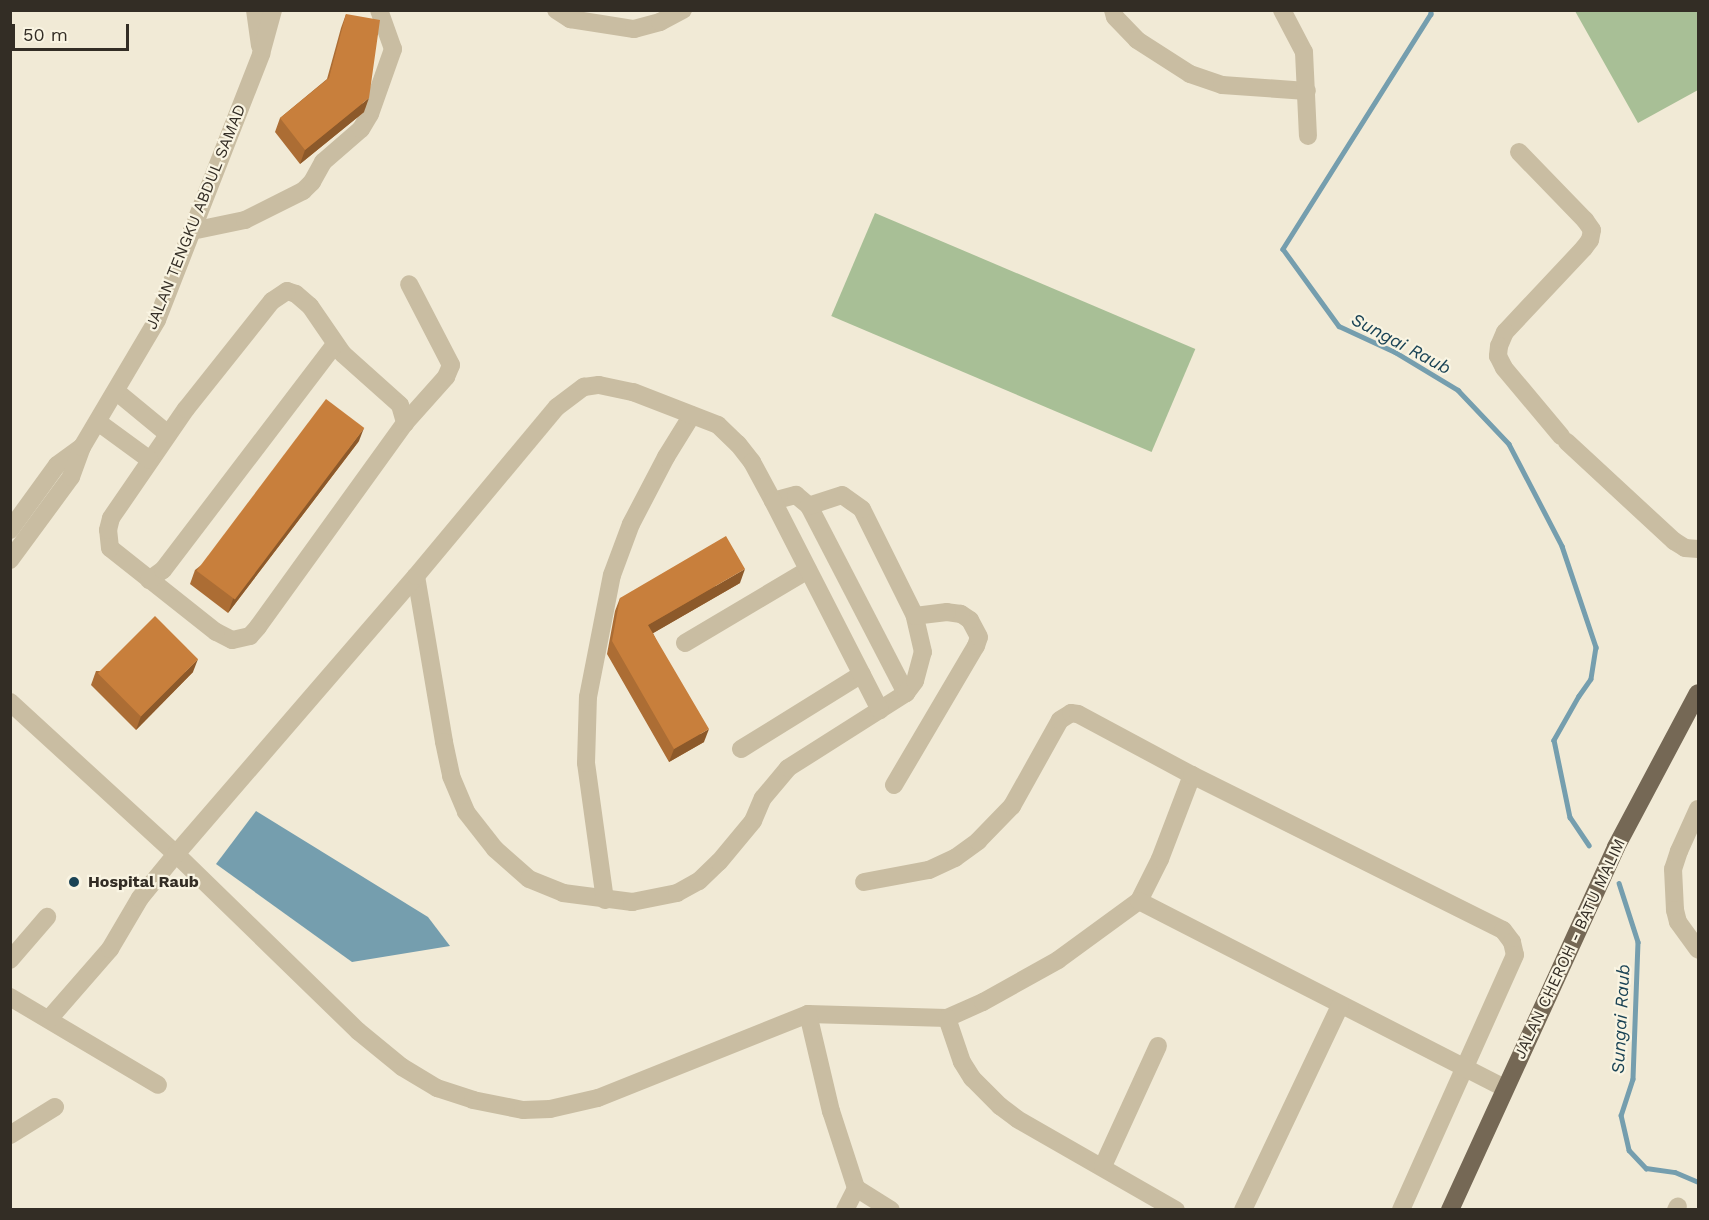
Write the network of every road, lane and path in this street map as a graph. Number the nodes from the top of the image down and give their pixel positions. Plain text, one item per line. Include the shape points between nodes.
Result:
1 (255, 10) edge
2 (273, 10) edge
3 (379, 10) edge
4 (590, 10) edge
5 (683, 10) edge
6 (1113, 10) edge
7 (1282, 10) edge
8 (563, 15) edge
9 (261, 54) junction
10 (1307, 91) junction
11 (1308, 136) dead end
12 (1519, 152) dead end
13 (192, 231) junction
14 (409, 284) dead end
15 (335, 344) junction
16 (117, 392) junction
17 (692, 415) junction
18 (98, 422) junction
19 (405, 423) junction
20 (168, 434) junction
21 (82, 447) junction
22 (150, 460) junction
23 (773, 501) junction
24 (809, 506) junction
25 (10, 530) edge
26 (1698, 549) edge
27 (10, 560) edge
28 (808, 570) junction
29 (416, 576) junction
30 (149, 580) junction
31 (915, 616) junction
32 (686, 643) dead end
33 (862, 674) junction
34 (906, 693) junction
35 (1698, 693) edge
36 (10, 702) edge
37 (880, 710) junction
38 (741, 748) dead end
39 (1192, 775) junction
40 (894, 785) dead end
41 (1698, 809) edge
42 (1691, 838) edge
43 (176, 854) junction
44 (864, 882) dead end
45 (605, 900) junction
46 (1139, 901) junction
47 (47, 917) dead end
48 (1698, 950) edge
49 (10, 960) edge
50 (10, 997) edge
51 (1340, 1006) junction
52 (808, 1014) junction
53 (947, 1018) junction
54 (49, 1019) junction
55 (1158, 1046) dead end
56 (1466, 1069) junction
57 (158, 1085) dead end
58 (1505, 1088) junction
59 (55, 1107) dead end
60 (10, 1135) edge
61 (1103, 1166) junction
62 (856, 1188) junction
63 (845, 1209) edge
64 (891, 1209) edge
65 (1176, 1209) edge
66 (1243, 1209) edge
67 (1401, 1209) edge
68 (1450, 1209) edge

1 - 9 street
2 - 9 street, JALAN TENGKU ABDUL SAMAD
3 - 13 street via 393,49 361,129 323,162 303,191 245,220
4 - 8 street
5 - 8 street via 634,29
6 - 10 street via 1137,40 1190,74 1222,85
7 - 10 street via 1304,52
9 - 13 street, JALAN TENGKU ABDUL SAMAD
10 - 11 street
12 - 26 street via 1592,230 1584,248 1505,332 1498,356 1564,439 1674,541 1685,548
13 - 16 street, JALAN TENGKU ABDUL SAMAD via 157,320
14 - 19 street via 451,365
15 - 19 street via 400,405
15 - 20 street via 310,306 296,294 282,292
15 - 30 street via 163,570
16 - 18 street, JALAN TENGKU ABDUL SAMAD
16 - 20 street
17 - 23 street via 718,425 738,444
17 - 29 street via 633,392 599,385 584,387 557,407
17 - 45 street via 631,524 612,575 588,697 586,763
18 - 21 street, JALAN TENGKU ABDUL SAMAD
18 - 22 street
19 - 30 street via 250,636 232,640 216,632
20 - 22 street
21 - 25 street via 57,465
21 - 27 street via 70,477
22 - 30 street via 111,518 107,537 110,548
23 - 24 street via 796,495
23 - 28 street
24 - 31 street via 842,495 862,509
24 - 34 street
28 - 32 street
28 - 33 street
29 - 43 street
29 - 45 street via 449,765 466,812 495,849 530,879 563,893
31 - 34 street via 923,652 915,681
31 - 40 street via 962,614 979,637
33 - 37 street
33 - 38 street
34 - 37 street
35 - 58 main road, JALAN CHEROH - BATU MALIM via 1616,847
36 - 43 street
37 - 45 street via 788,768 763,798 753,821 699,880 677,893 632,902
39 - 44 street via 1078,714 1066,714 1012,806 978,841 929,870
39 - 46 street via 1160,859
39 - 56 street via 1503,930 1515,955
41 - 42 street
42 - 48 street via 1673,869 1675,910 1685,934
43 - 52 street via 358,1031 402,1067 437,1088 504,1109 550,1109 598,1098
43 - 54 street via 140,898 110,949
46 - 51 street
46 - 53 street via 1058,960
47 - 49 street
50 - 54 street
51 - 56 street
51 - 66 street
52 - 53 street
52 - 62 street via 831,1111
53 - 61 street via 962,1062 1000,1106
54 - 57 street
55 - 61 street
56 - 58 street
56 - 67 street
58 - 68 main road, JALAN CHEROH - BATU MALIM
59 - 60 street
61 - 65 street
62 - 63 street
62 - 64 street

